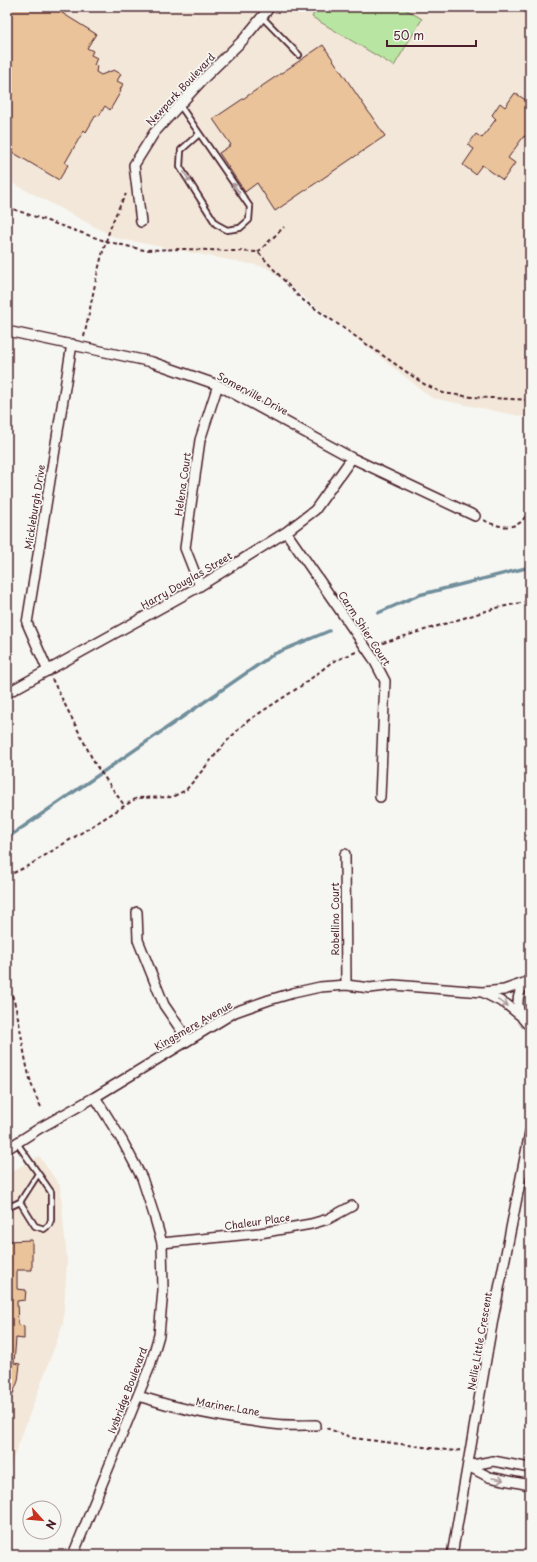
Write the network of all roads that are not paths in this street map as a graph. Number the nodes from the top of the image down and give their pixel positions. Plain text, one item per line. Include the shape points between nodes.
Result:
1 (270, 7) edge
2 (262, 17) junction
3 (299, 55) dead end
4 (179, 104) junction
5 (199, 134) junction
6 (141, 222) dead end
7 (7, 331) edge
8 (72, 344) junction
9 (218, 385) junction
10 (352, 458) junction
11 (475, 516) road end
12 (286, 532) junction
13 (200, 586) junction
14 (48, 671) junction
15 (7, 693) edge
16 (380, 797) dead end
17 (345, 854) dead end
18 (137, 912) dead end
19 (528, 980) edge
20 (346, 985) junction
21 (482, 992) junction
22 (521, 1016) junction
23 (529, 1028) edge
24 (188, 1040) junction
25 (94, 1097) junction
26 (530, 1132) edge
27 (16, 1143) junction
28 (7, 1149) edge
29 (38, 1174) junction
30 (20, 1202) junction
31 (352, 1206) dead end
32 (7, 1208) edge
33 (162, 1243) junction
34 (138, 1396) junction
35 (316, 1425) road end
36 (468, 1466) junction
37 (530, 1468) edge
38 (530, 1485) edge
39 (73, 1555) edge
40 (452, 1555) edge

1 - 2 street, Newpark Boulevard
2 - 3 lane
2 - 4 street, Newpark Boulevard via 243,40
4 - 5 lane
4 - 6 street, Newpark Boulevard via 154,133 134,165
5 -> 5 lane via 181,150 180,167 216,224 227,230 240,228 249,220 250,207
7 - 8 street, Somerville Drive
8 - 9 street, Somerville Drive via 152,362
8 - 14 street, Mickleburgh Drive via 27,623
9 - 10 street, Somerville Drive
9 - 13 street, Helena Court via 200,440 185,548
10 - 11 street, Somerville Drive
10 - 12 street, Harry Douglas Street via 315,510
12 - 13 street, Harry Douglas Street
12 - 16 street, Carm Shier Court via 373,658 385,681
13 - 14 street, Harry Douglas Street
14 - 15 street, Harry Douglas Street
17 - 20 street, Robellino Court
18 - 24 street via 138,940 164,1005
19 - 21 street, Kingsmere Avenue via 504,990
19 - 22 street via 520,991 518,1000
20 - 21 street, Kingsmere Avenue via 370,988 394,985
20 - 24 street, Kingsmere Avenue via 293,993 234,1012
21 -> 22 street, Kingsmere Avenue via 506,1004
22 - 23 street, Kingsmere Avenue
24 - 25 street, Kingsmere Avenue
25 - 27 street, Kingsmere Avenue
25 - 33 street, Ivsbridge Boulevard via 123,1142 142,1178
26 - 36 street, Nellie Little Crescent
27 - 28 street, Kingsmere Avenue
27 - 29 lane
29 - 30 lane
29 - 30 lane via 51,1192 49,1225 44,1229 35,1226
30 - 32 lane
31 - 33 street, Chaleur Place via 328,1219 311,1224 260,1233
33 - 34 street, Ivsbridge Boulevard via 163,1290 159,1335
34 - 35 street, Mariner Lane via 174,1408 226,1417 274,1424
34 - 39 street, Ivsbridge Boulevard
36 - 37 street via 493,1461
36 -> 38 street via 489,1478
36 - 40 street, Nellie Little Crescent

